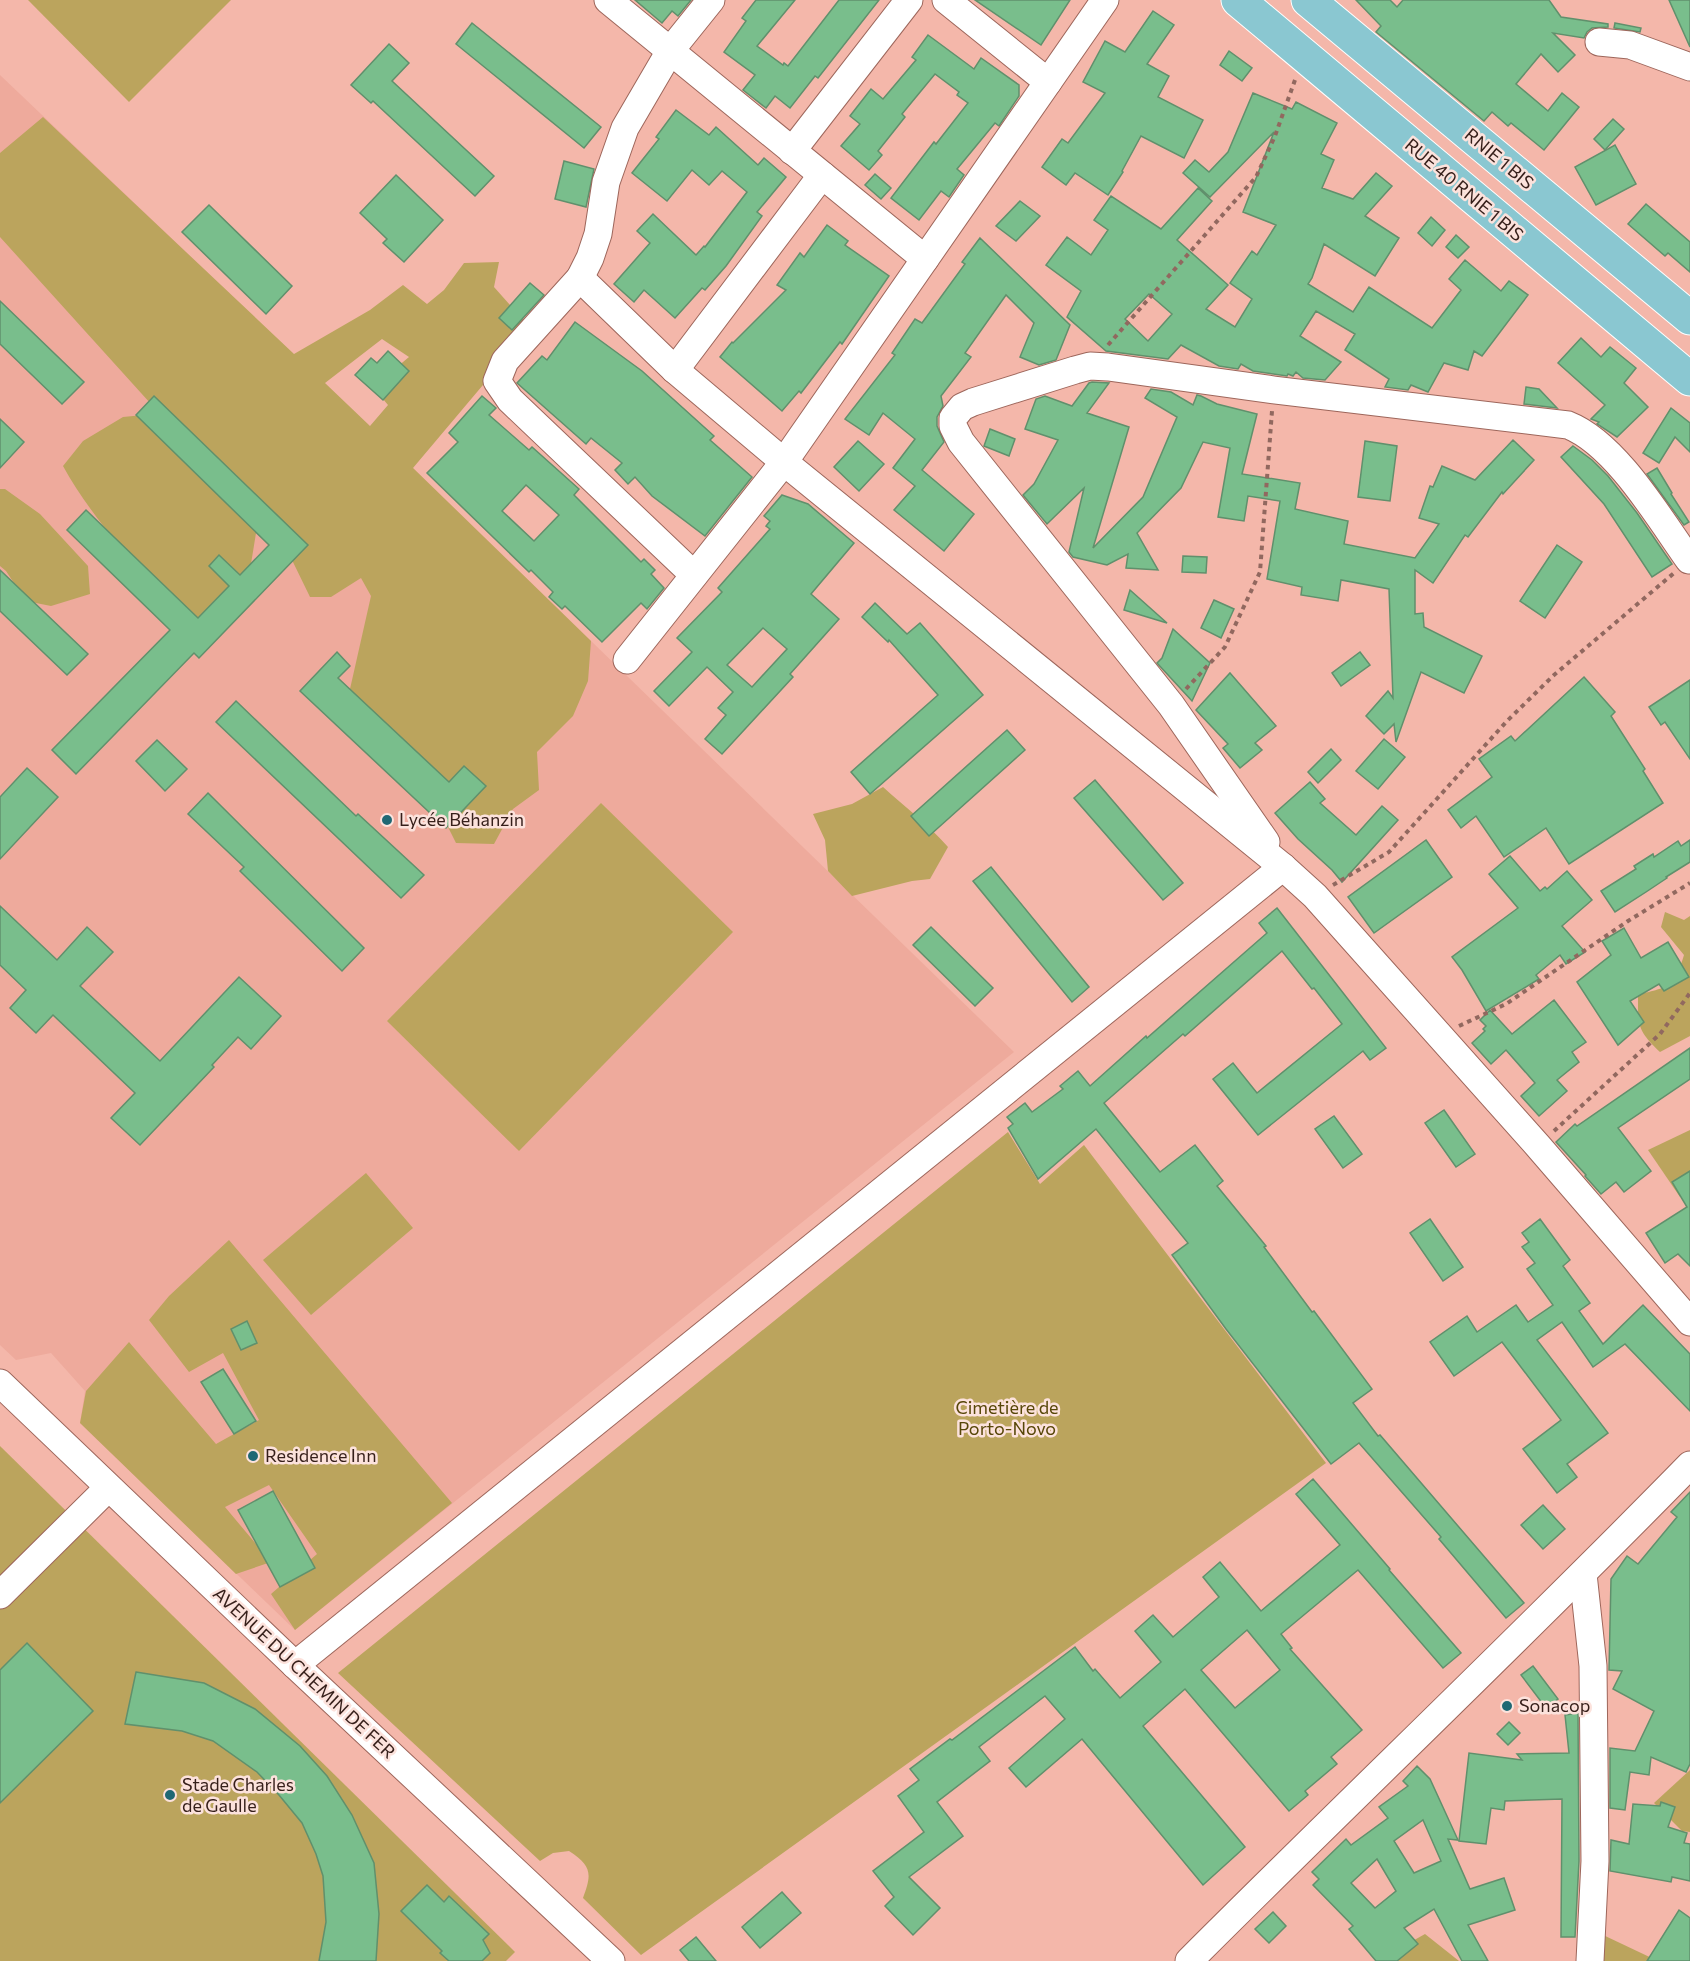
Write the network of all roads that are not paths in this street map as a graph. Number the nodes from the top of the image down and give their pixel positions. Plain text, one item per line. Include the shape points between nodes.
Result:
1 (608, 0) edge
2 (711, 0) edge
3 (909, 0) edge
4 (946, 0) edge
5 (1105, 0) edge
6 (1238, 0) edge
7 (1308, 0) edge
8 (1599, 42) dead end
9 (670, 51) junction
10 (1690, 67) edge
11 (1048, 82) junction
12 (792, 151) junction
13 (822, 175) junction
14 (925, 259) junction
15 (580, 278) junction
16 (1690, 318) edge
17 (675, 370) junction
18 (1690, 379) edge
19 (784, 462) junction
20 (1690, 560) edge
21 (694, 575) junction
22 (627, 660) dead end
23 (1283, 867) junction
24 (1690, 1322) edge
25 (0, 1383) edge
26 (1690, 1465) edge
27 (108, 1488) junction
28 (1583, 1574) junction
29 (0, 1595) edge
30 (295, 1665) junction
31 (611, 1961) edge
32 (1189, 1961) edge
33 (1590, 1961) edge

1 - 9 street
2 - 9 street
3 - 12 street
4 - 11 street
5 - 11 street
6 - 18 main road, RUE 40 RNIE 1 BIS
7 - 16 main road, RNIE 1 BIS
8 - 10 street via 1630,45
9 - 12 street
9 - 15 street via 625,128 606,182 598,234
11 - 14 street
12 - 13 street
13 - 14 street
13 - 17 street
14 - 19 street
15 - 17 street
15 - 21 street via 505,361 497,381 510,400
17 - 19 street
19 - 21 street
19 - 23 street
20 - 23 street via 1634,483 1605,451 1580,430 1556,423 1090,366 962,407 953,418 962,442 1171,705
21 - 22 street
23 - 24 street via 1315,896 1440,1035
23 - 30 street
25 - 27 street, AVENUE DU CHEMIN DE FER
26 - 28 street
27 - 29 street
27 - 30 street, AVENUE DU CHEMIN DE FER
28 - 32 street
28 - 33 street via 1593,1666 1595,1861
30 - 31 street, AVENUE DU CHEMIN DE FER

